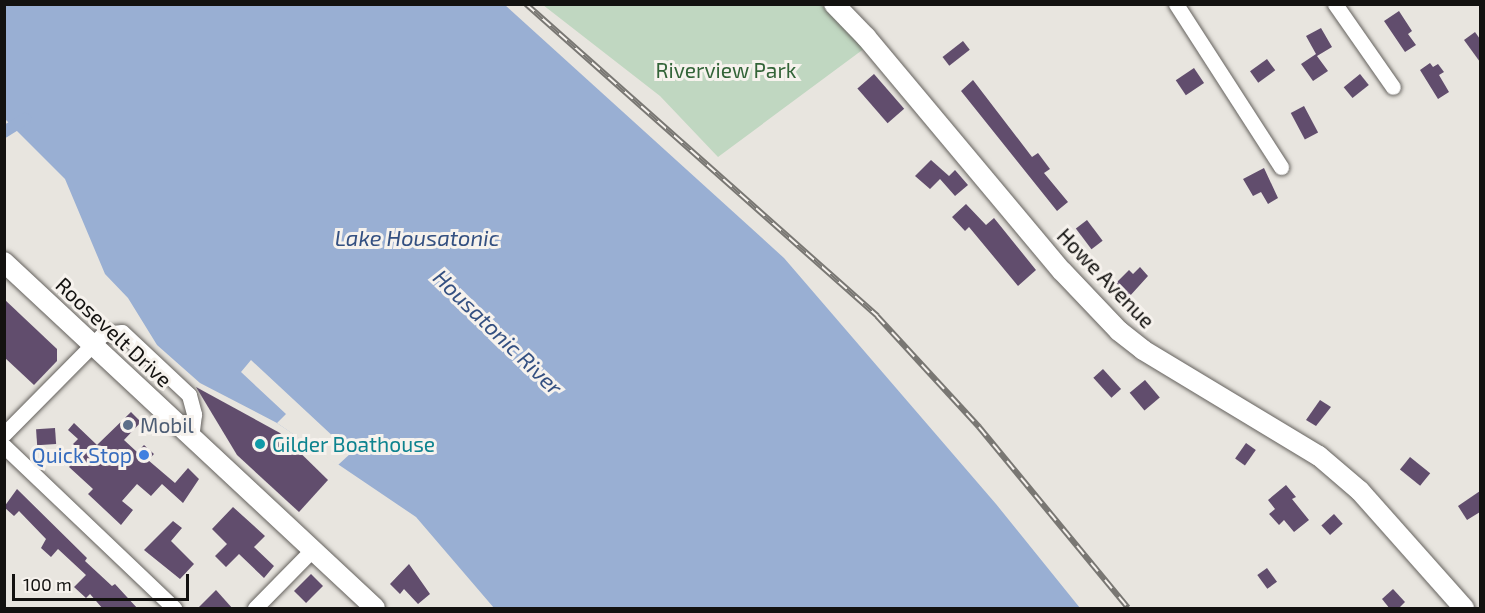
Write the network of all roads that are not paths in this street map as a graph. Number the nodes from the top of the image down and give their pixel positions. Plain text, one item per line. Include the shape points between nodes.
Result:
1 (834, 4) edge
2 (1176, 4) edge
3 (1335, 4) edge
4 (1393, 87) dead end
5 (1281, 167) dead end
6 (4, 262) edge
7 (92, 346) junction
8 (4, 434) edge
9 (191, 438) junction
10 (4, 446) edge
11 (312, 550) junction
12 (174, 609) edge
13 (255, 609) edge
14 (375, 609) edge
15 (1464, 609) edge

1 - 15 main road, Howe Avenue via 1062,271 1119,331 1143,350 1319,456 1360,491
2 - 5 street
3 - 4 street
6 - 7 main road, Roosevelt Drive
7 - 8 street
7 - 9 main road, Roosevelt Drive
7 - 9 street via 103,334 122,332 186,391 194,414
9 - 11 main road, Roosevelt Drive
10 - 12 street
11 - 13 street
11 - 14 main road, Roosevelt Drive

